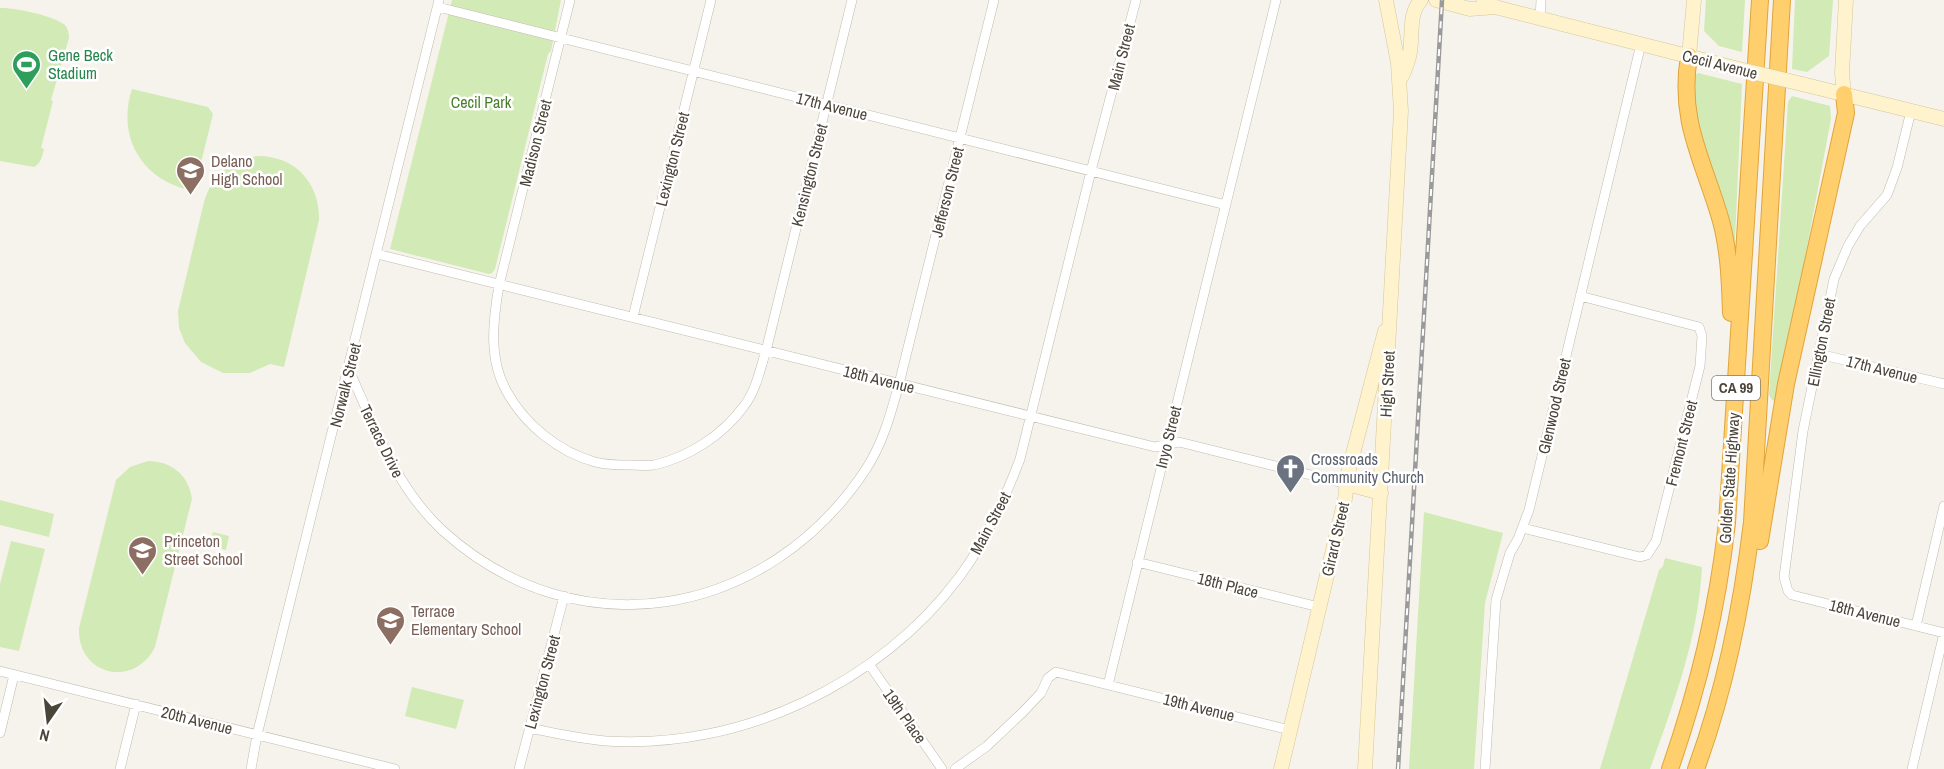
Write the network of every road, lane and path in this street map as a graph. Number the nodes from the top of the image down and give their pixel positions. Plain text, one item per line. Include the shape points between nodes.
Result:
1 (570, 0) edge
2 (711, 0) edge
3 (852, 0) edge
4 (994, 0) edge
5 (1136, 0) edge
6 (1276, 0) edge
7 (1386, 0) edge
8 (1421, 0) edge
9 (1436, 0) edge
10 (1540, 0) edge
11 (1694, 0) edge
12 (1760, 0) edge
13 (1782, 0) edge
14 (1846, 0) edge
15 (1490, 3) edge
16 (439, 4) edge
17 (1539, 18) junction
18 (561, 38) junction
19 (1641, 44) junction
20 (1689, 56) junction
21 (694, 71) junction
22 (1400, 84) junction
23 (1844, 94) junction
24 (827, 105) junction
25 (1911, 111) junction
26 (1944, 119) edge
27 (960, 138) junction
28 (1091, 171) junction
29 (1226, 205) junction
30 (377, 255) junction
31 (500, 285) junction
32 (1580, 296) junction
33 (1391, 309) junction
34 (633, 318) junction
35 (766, 351) junction
36 (1820, 354) junction
37 (349, 370) junction
38 (899, 384) junction
39 (1944, 384) edge
40 (1734, 410) junction
41 (1032, 417) junction
42 (1166, 444) junction
43 (1347, 484) junction
44 (1381, 493) junction
45 (1944, 506) edge
46 (1523, 528) junction
47 (1137, 562) junction
48 (1788, 591) joint
49 (564, 596) junction
50 (1319, 607) junction
51 (1916, 626) junction
52 (1735, 631) junction
53 (1944, 633) edge
54 (869, 664) junction
55 (0, 671) edge
56 (14, 675) junction
57 (1108, 685) junction
58 (136, 705) junction
59 (529, 728) junction
60 (1290, 730) junction
61 (0, 733) edge
62 (257, 735) junction
63 (120, 769) edge
64 (250, 769) edge
65 (395, 769) edge
66 (519, 769) edge
67 (942, 769) edge
68 (955, 769) edge
69 (1281, 769) edge
70 (1365, 769) edge
71 (1485, 769) edge
72 (1670, 769) edge
73 (1696, 769) edge
74 (1912, 769) edge

1 - 18 street, Madison Street
2 - 21 street, Lexington Street
3 - 24 street, Kensington Street
4 - 27 street, Jefferson Street
5 - 28 street, Main Street
6 - 29 street, Inyo Street
7 - 22 main road, High Street
8 - 22 main road via 1416,6 1409,56
9 - 15 main road, Cecil Avenue via 1470,9
10 - 17 street
11 - 20 main road
12 - 40 highway, Golden State Highway / CA 99
13 - 52 highway, Golden State Highway / CA 99 via 1752,522
14 - 23 main road
15 - 17 main road, Cecil Avenue
16 - 18 street, 17th Avenue
16 - 30 street, Norwalk Street
17 - 19 main road, Cecil Avenue
18 - 21 street, 17th Avenue
18 - 31 street, Madison Street
19 - 20 main road, Cecil Avenue
19 - 32 street, Glenwood Street
20 - 23 main road, Cecil Avenue, bridge
20 - 40 highway via 1686,90 1690,130 1721,221 1730,268
21 - 24 street, 17th Avenue
21 - 34 street, Lexington Street
22 - 33 main road, High Street
23 - 25 main road, Cecil Avenue
23 - 52 highway via 1846,112 1786,384 1758,547
24 - 27 street, 17th Avenue
24 - 35 street, Kensington Street
25 - 26 main road, Cecil Avenue
25 - 36 street, Ellington Street via 1887,195 1860,226 1834,279
27 - 28 street, 17th Avenue
27 - 38 street, Jefferson Street
28 - 29 street, 17th Avenue
28 - 41 street, Main Street
29 - 42 street, Inyo Street
30 - 31 street, 18th Avenue
30 - 37 street, Norwalk Street
31 - 34 street, 18th Avenue
31 - 35 street, Madison Street via 493,338 506,392 543,435 567,451 595,462 652,465 705,443 746,405
32 - 46 street, Glenwood Street
32 - 46 street, Fremont Street via 1699,327 1700,366 1656,542 1647,555
33 - 43 main road, Girard Street
33 - 44 main road, High Street
34 - 35 street, 18th Avenue
35 - 38 street, 18th Avenue
36 - 39 street, 17th Avenue
36 - 48 street, Ellington Street via 1803,431 1784,577
37 - 49 street, Terrace Drive via 390,462 412,497 432,519 495,568
37 - 62 street, Norwalk Street
38 - 41 street, 18th Avenue
38 - 49 street, Terrace Drive via 886,429 867,467 842,502 777,561 736,582 674,601 612,604
40 - 72 highway, Golden State Highway / CA 99 via 1727,523 1717,601 1696,691
41 - 42 street, 18th Avenue via 1155,447
41 - 54 street, Main Street via 1004,500 960,576 932,610
42 - 43 street, 18th Avenue via 1179,442
42 - 47 street, Inyo Street
43 - 44 main road, 18th Avenue
43 - 50 main road, Girard Street
44 - 70 main road, High Street
45 - 51 street
46 - 71 street, Glenwood Street via 1510,553 1496,600
47 - 50 street, 18th Place
47 - 57 street, Inyo Street
48 - 51 street, 18th Avenue via 1797,597
49 - 59 street, Lexington Street
50 - 60 main road, Girard Street
51 - 53 street, 18th Avenue
52 - 73 highway, Golden State Highway / CA 99
53 - 74 street
54 - 59 street, Main Street via 799,705 724,730 647,741 606,741
54 - 67 street, 19th Place
55 - 56 street, 20th Avenue
56 - 58 street, 20th Avenue
56 - 61 street
57 - 60 street, 19th Avenue
57 - 68 street via 1056,672 1009,725
58 - 62 street, 20th Avenue
58 - 63 street
59 - 66 street, Lexington Street
60 - 69 main road, Girard Street
62 - 64 street, Norwalk Street
62 - 65 street, 20th Avenue

